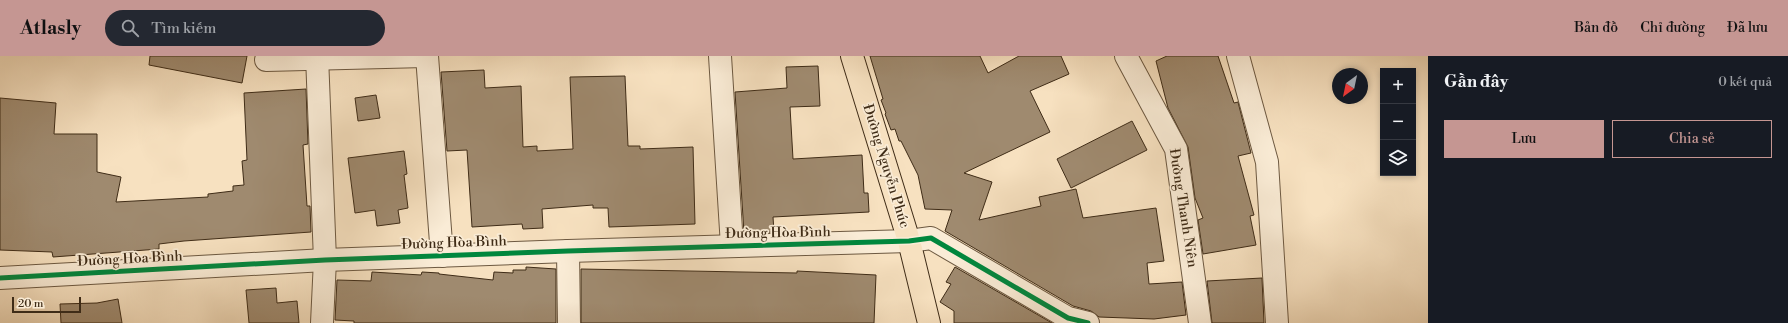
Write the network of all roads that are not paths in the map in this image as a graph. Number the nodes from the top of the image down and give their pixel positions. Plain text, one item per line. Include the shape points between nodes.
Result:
1 (426, 56) edge
2 (720, 56) edge
3 (852, 56) edge
4 (1126, 56) edge
5 (1238, 56) edge
6 (317, 58) edge
7 (266, 60) dead end
8 (908, 241) junction
9 (732, 246) junction
10 (568, 251) junction
11 (442, 256) junction
12 (325, 260) junction
13 (0, 278) edge
14 (322, 323) edge
15 (569, 323) edge
16 (929, 323) edge
17 (1088, 323) edge
18 (1200, 323) edge
19 (1277, 323) edge

1 - 6 street
1 - 11 street
2 - 9 street
3 - 8 main road, Đường Nguyễn Phúc
4 - 18 street, Đường Thanh Niên via 1176,149
5 - 19 street via 1267,162
6 - 7 street
6 - 12 street
8 - 9 street, Đường Hòa Bình
8 - 16 main road, Đường Nguyễn Phúc
8 - 17 street, Đường Hòa Bình via 931,238 1068,318
9 - 10 street, Đường Hòa Bình
10 - 11 street, Đường Hòa Bình
10 - 15 street
11 - 12 street, Đường Hòa Bình
12 - 13 street, Đường Hòa Bình
12 - 14 street

